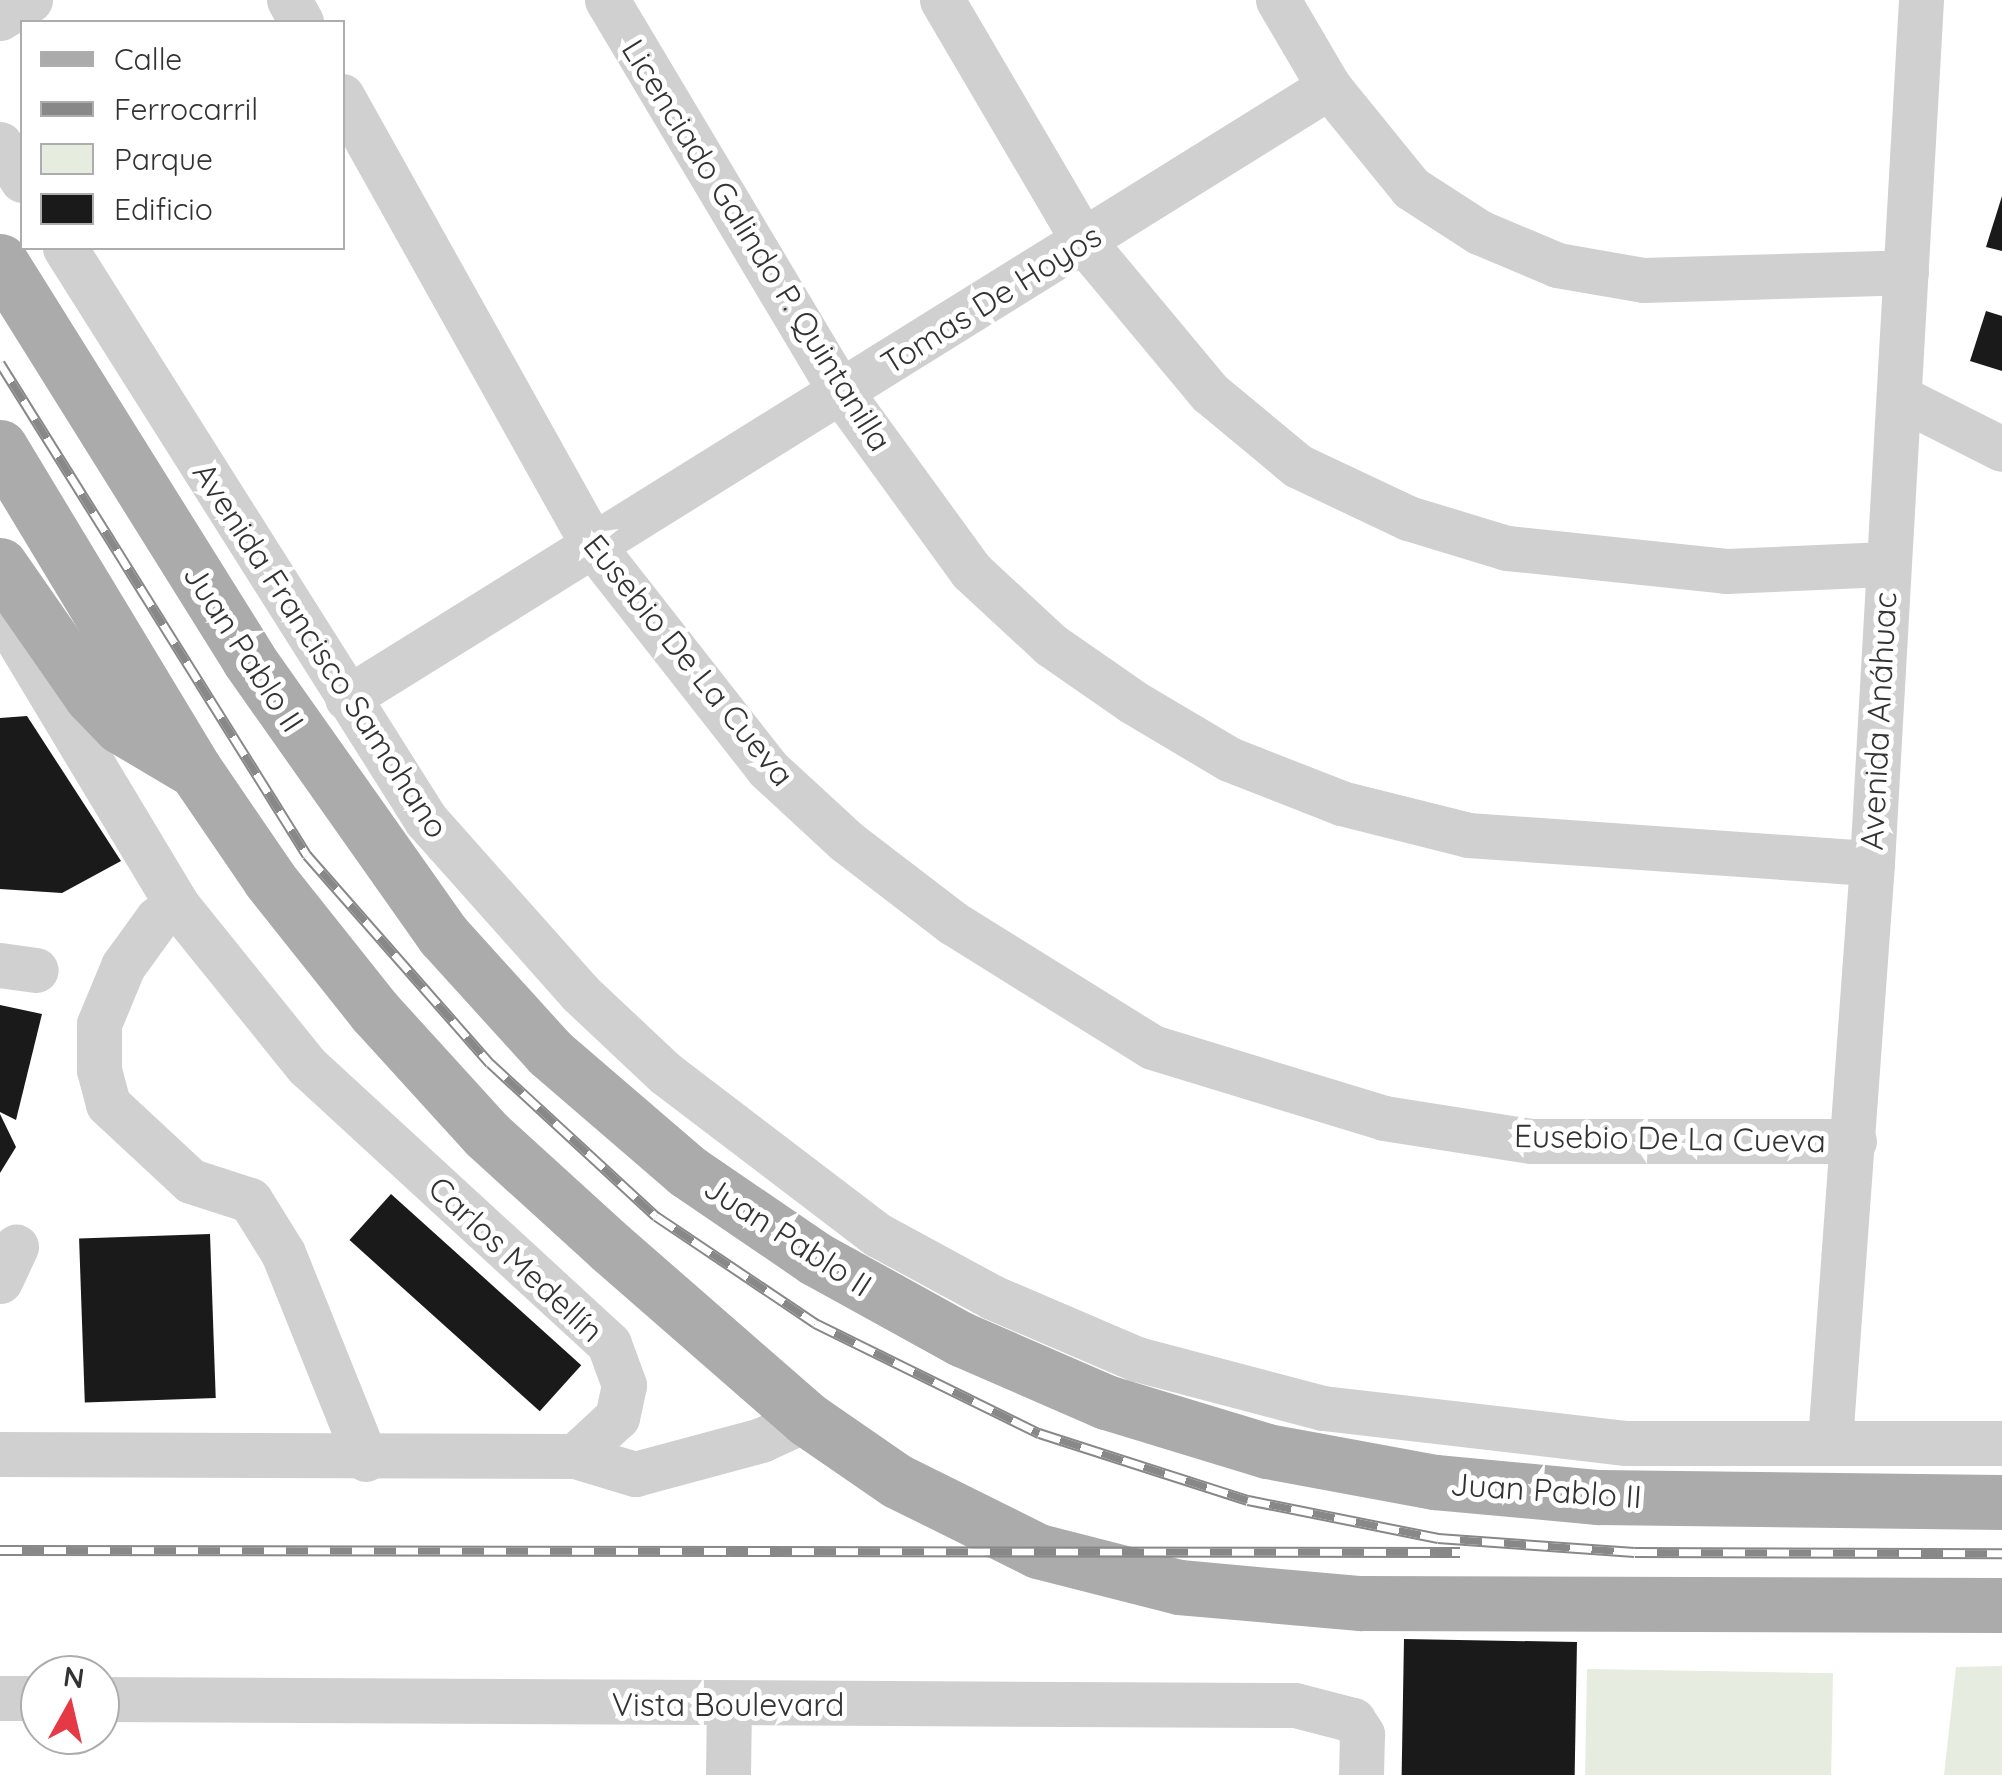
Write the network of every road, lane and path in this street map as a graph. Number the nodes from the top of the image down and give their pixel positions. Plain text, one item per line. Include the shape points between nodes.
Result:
1 (30, 0) edge
2 (606, 0) edge
3 (942, 0) edge
4 (1278, 0) edge
5 (1921, 0) edge
6 (0, 18) edge
7 (1329, 87) junction
8 (345, 101) edge
9 (0, 144) edge
10 (20, 177) edge
11 (1084, 242) junction
12 (66, 250) edge
13 (0, 261) edge
14 (1906, 272) junction
15 (840, 392) junction
16 (1898, 397) junction
17 (0, 447) edge
18 (2002, 449) edge
19 (594, 547) junction
20 (1886, 564) junction
21 (0, 565) edge
22 (6, 636) edge
23 (346, 698) junction
24 (195, 770) junction
25 (1872, 863) junction
26 (177, 904) junction
27 (1854, 1141) junction
28 (807, 1419) junction
29 (1830, 1441) junction
30 (2002, 1443) edge
31 (0, 1454) edge
32 (575, 1456) junction
33 (366, 1459) junction
34 (2002, 1502) edge
35 (2002, 1605) edge
36 (120, 1699) edge
37 (729, 1704) junction
38 (728, 1775) edge
39 (1361, 1775) edge

1 - 6 street
2 - 15 street, Licenciado Galindo P. Quintanilla
3 - 11 street
4 - 7 street
5 - 14 street, Avenida Anáhuac
7 - 11 street, Tomas De Hoyos
7 - 14 street via 1411,188 1478,232 1557,265 1644,280
8 - 19 street, Eusebio De La Cueva
9 - 10 street
11 - 15 street, Tomas De Hoyos
11 - 20 street via 1210,393 1298,466 1408,518 1507,548 1614,564 1726,570
12 - 23 street, Avenida Francisco Samohano
13 - 34 main road, Juan Pablo II via 249,660 444,934 550,1053 687,1171 816,1260 961,1339 1106,1402 1268,1451 1435,1482 1598,1498
14 - 16 street, Avenida Anáhuac
15 - 19 street, Tomas De Hoyos
15 - 25 street, Licenciado Galindo P. Quintanilla via 972,571 1052,645 1229,759 1341,803 1468,835
16 - 18 street
16 - 20 street, Avenida Anáhuac
17 - 24 main road
19 - 23 street, Tomas De Hoyos
19 - 27 street, Eusebio De La Cueva via 768,769 846,841 953,923 1152,1047 1384,1118 1531,1141
20 - 25 street, Avenida Anáhuac
21 - 24 main road via 91,696 120,726
22 - 26 street, Carlos Medellín
23 - 29 street, Avenida Francisco Samohano via 426,820 488,893 665,1073 878,1235 992,1297 1137,1359 1323,1408 1626,1443
24 - 28 main road via 352,982 487,1135
25 - 27 street, Avenida Anáhuac
26 - 32 street, Carlos Medellín via 307,1066 609,1344 624,1385 617,1416
26 - 33 street via 157,919 122,966 99,1024 99,1070 108,1104 190,1181 250,1200 283,1253
27 - 29 street, Avenida Anáhuac
28 - 32 street via 760,1440 635,1474
28 - 35 main road via 897,1482 1038,1551 1179,1587 1360,1604
29 - 30 street, Avenida Francisco Samohano
31 - 33 street
32 - 33 street
36 - 37 street, Vista Boulevard
37 - 38 street
37 - 39 street, Vista Boulevard via 1294,1705 1353,1720 1362,1734

